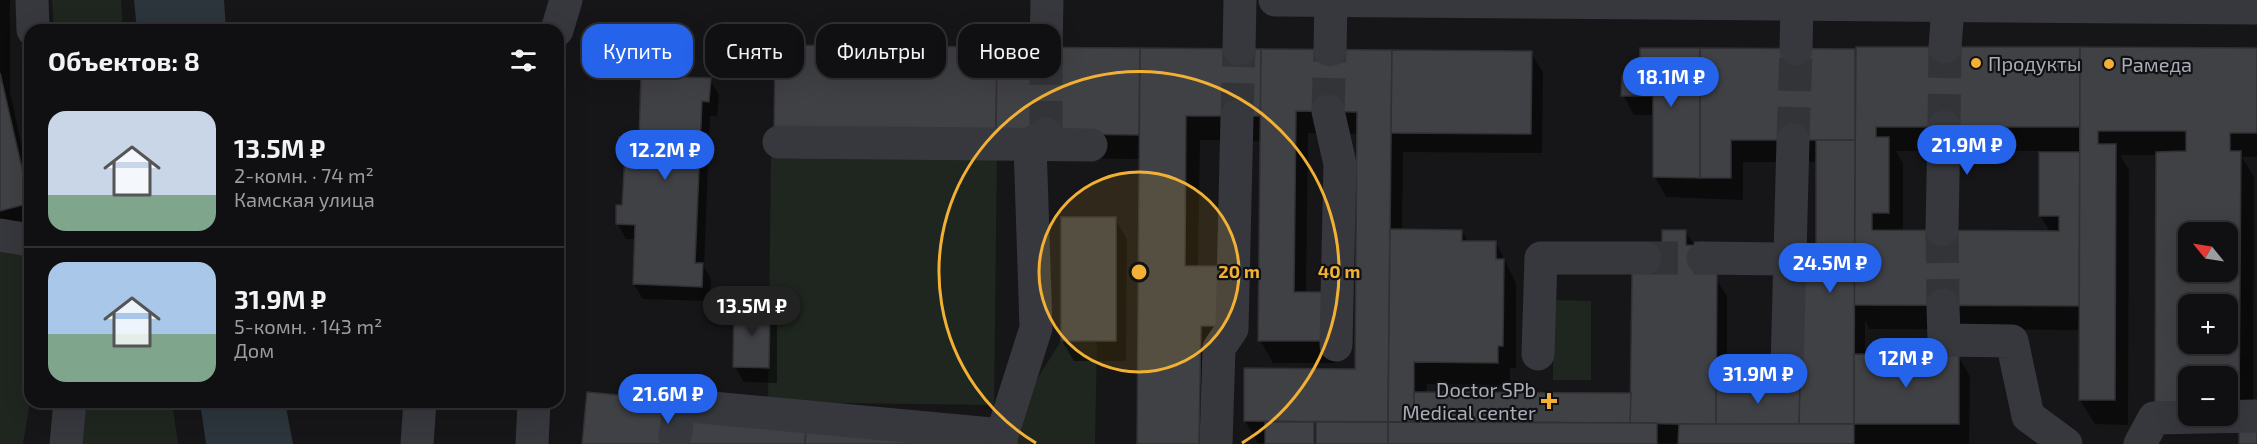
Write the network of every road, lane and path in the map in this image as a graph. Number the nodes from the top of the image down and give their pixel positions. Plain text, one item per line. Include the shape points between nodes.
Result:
1 (32, 0) edge
2 (566, 0) edge
3 (1047, 0) edge
4 (1240, 0) edge
5 (1275, 0) edge
6 (1331, 1) edge
7 (1797, 5) junction
8 (1928, 5) edge
9 (2257, 8) edge
10 (33, 24) edge
11 (559, 24) edge
12 (1046, 24) tunnel mouth
13 (1945, 47) tunnel mouth
14 (1239, 49) tunnel mouth
15 (1796, 49) tunnel mouth
16 (1330, 50) tunnel mouth
17 (1328, 111) tunnel mouth
18 (1237, 116) tunnel mouth
19 (1944, 127) tunnel mouth
20 (1038, 139) junction
21 (1793, 140) tunnel mouth
22 (779, 142) dead end
23 (1091, 145) dead end
24 (1942, 230) tunnel mouth
25 (0, 235) edge
26 (24, 239) edge
27 (1645, 258) tunnel mouth
28 (1703, 258) tunnel mouth
29 (1790, 259) junction
30 (1942, 305) tunnel mouth
31 (1336, 345) dead end
32 (1538, 354) dead end
33 (1787, 368) dead end
34 (69, 408) edge
35 (420, 408) edge
36 (534, 408) edge
37 (2257, 416) edge
38 (675, 436) dead end
39 (1001, 439) edge
40 (66, 444) edge
41 (417, 444) edge
42 (532, 444) edge
43 (1216, 444) edge
44 (2066, 444) edge
45 (2140, 444) edge

1 - 10 street
2 - 11 street
3 - 12 street
4 - 14 street
5 - 6 street
6 - 7 street
6 - 16 street
7 - 8 street
7 - 15 street
8 - 9 street
8 - 13 street
17 - 31 street via 1340,164
18 - 43 street via 1232,329 1219,348
19 - 24 street
20 - 22 street
20 - 23 street
20 - 39 street via 1036,328
21 - 29 street
25 - 26 street
27 - 32 street via 1541,258
28 - 29 street
29 - 33 street
30 - 44 street via 1944,340 2012,341 2028,417
34 - 40 street
35 - 41 street
36 - 42 street
37 - 45 street via 2154,418
38 - 39 street via 680,405 903,432

